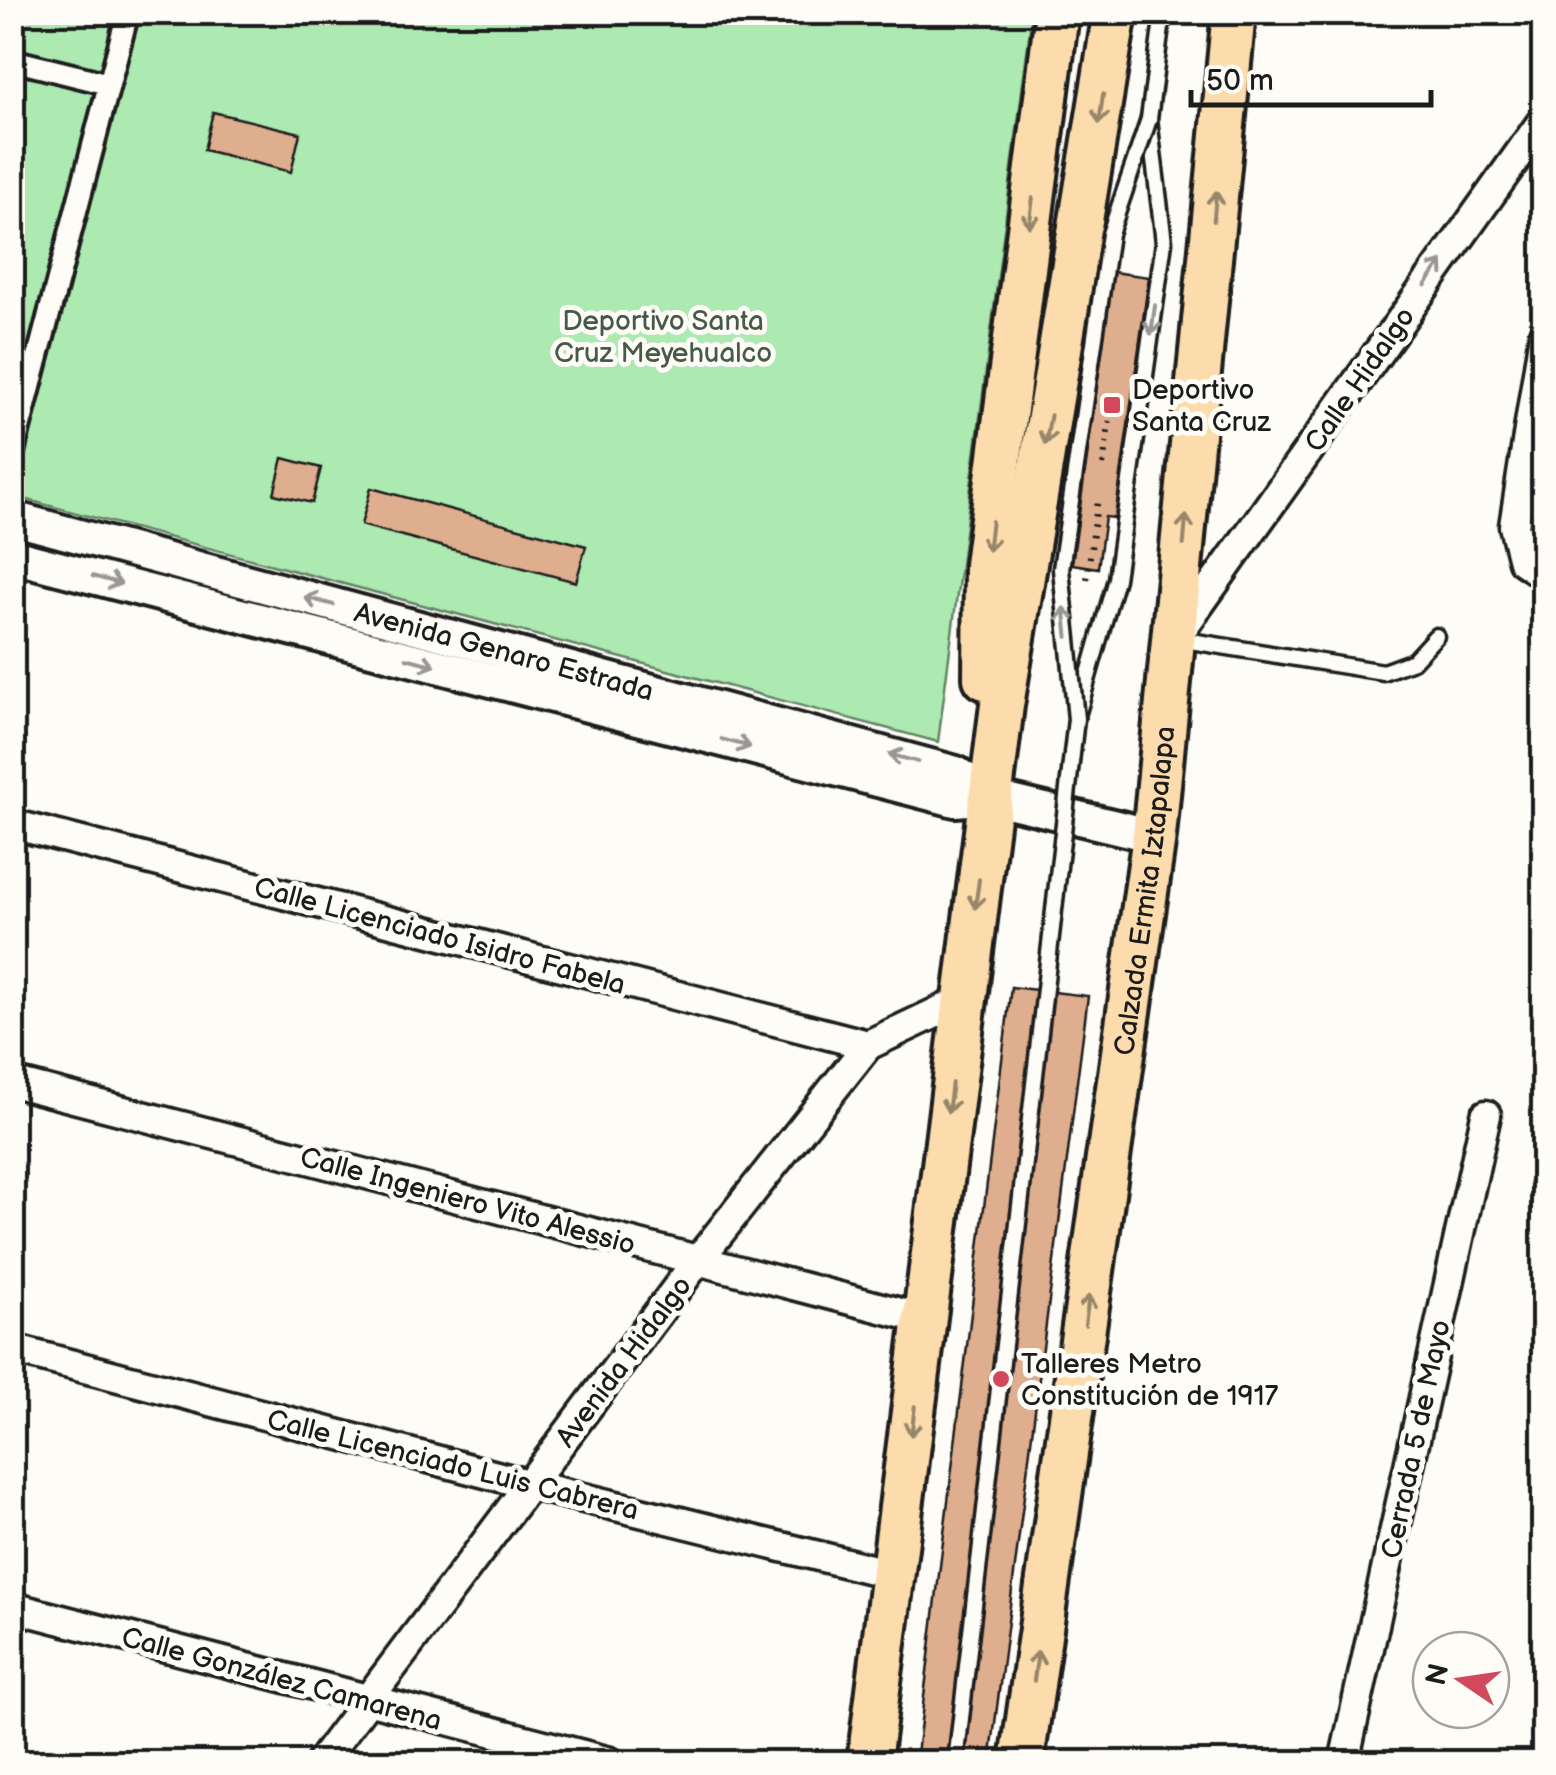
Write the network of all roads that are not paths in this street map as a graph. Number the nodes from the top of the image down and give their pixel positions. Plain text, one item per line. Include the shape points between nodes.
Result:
1 (128, 12) edge
2 (1056, 12) edge
3 (1115, 12) edge
4 (1163, 12) edge
5 (1234, 12) edge
6 (12, 60) edge
7 (109, 84) junction
8 (1150, 119) junction
9 (1544, 119) edge
10 (1544, 334) edge
11 (12, 456) edge
12 (12, 518) edge
13 (12, 556) edge
14 (1544, 575) edge
15 (1436, 636) dead end
16 (1175, 638) junction
17 (1076, 719) junction
18 (991, 798) junction
19 (12, 824) edge
20 (1154, 836) junction
21 (962, 1002) junction
22 (868, 1046) junction
23 (12, 1082) edge
24 (1486, 1115) dead end
25 (698, 1260) junction
26 (924, 1319) junction
27 (12, 1348) edge
28 (531, 1486) junction
29 (895, 1575) junction
30 (12, 1608) edge
31 (368, 1702) junction
32 (321, 1762) edge
33 (610, 1762) edge
34 (869, 1762) edge
35 (956, 1762) edge
36 (1022, 1762) edge
37 (1344, 1762) edge

1 - 7 street
2 -> 18 main road via 986,564
3 -> 18 main road
4 - 8 lane
16 -> 5 main road, Calzada Ermita Iztapalapa
6 - 7 street
7 - 11 street
8 -> 17 lane, bridge via 1164,242 1116,579
17 -> 8 lane, bridge via 1061,570 1110,234
16 -> 9 street, Calle Hidalgo
10 - 14 street via 1514,526 1523,561
18 -> 12 street, Avenida Genaro Estrada via 956,773
13 -> 18 street, Avenida Genaro Estrada via 955,800
15 - 16 lane via 1413,661 1383,672
16 - 20 main road, Calzada Ermita Iztapalapa
17 - 35 lane, bridge
18 - 20 street, Avenida Genaro Estrada
18 -> 21 main road
19 - 22 street, Calle Licenciado Isidro Fabela
36 -> 20 main road, Calzada Ermita Iztapalapa
21 - 22 street, Avenida Hidalgo
21 -> 26 main road
22 - 25 street, Avenida Hidalgo
23 - 25 street, Calle Ingeniero Vito Alessio
24 - 37 street, Cerrada 5 de Mayo
25 - 26 street, Calle Ingeniero Vito Alessio
25 - 28 street, Avenida Hidalgo
26 -> 29 main road
27 - 28 street, Calle Licenciado Luis Cabrera
28 - 29 street, Calle Licenciado Luis Cabrera
28 - 31 street, Avenida Hidalgo
29 - 34 main road
30 - 31 street, Calle González Camarena
31 - 32 street, Avenida Hidalgo
31 - 33 street, Calle González Camarena

